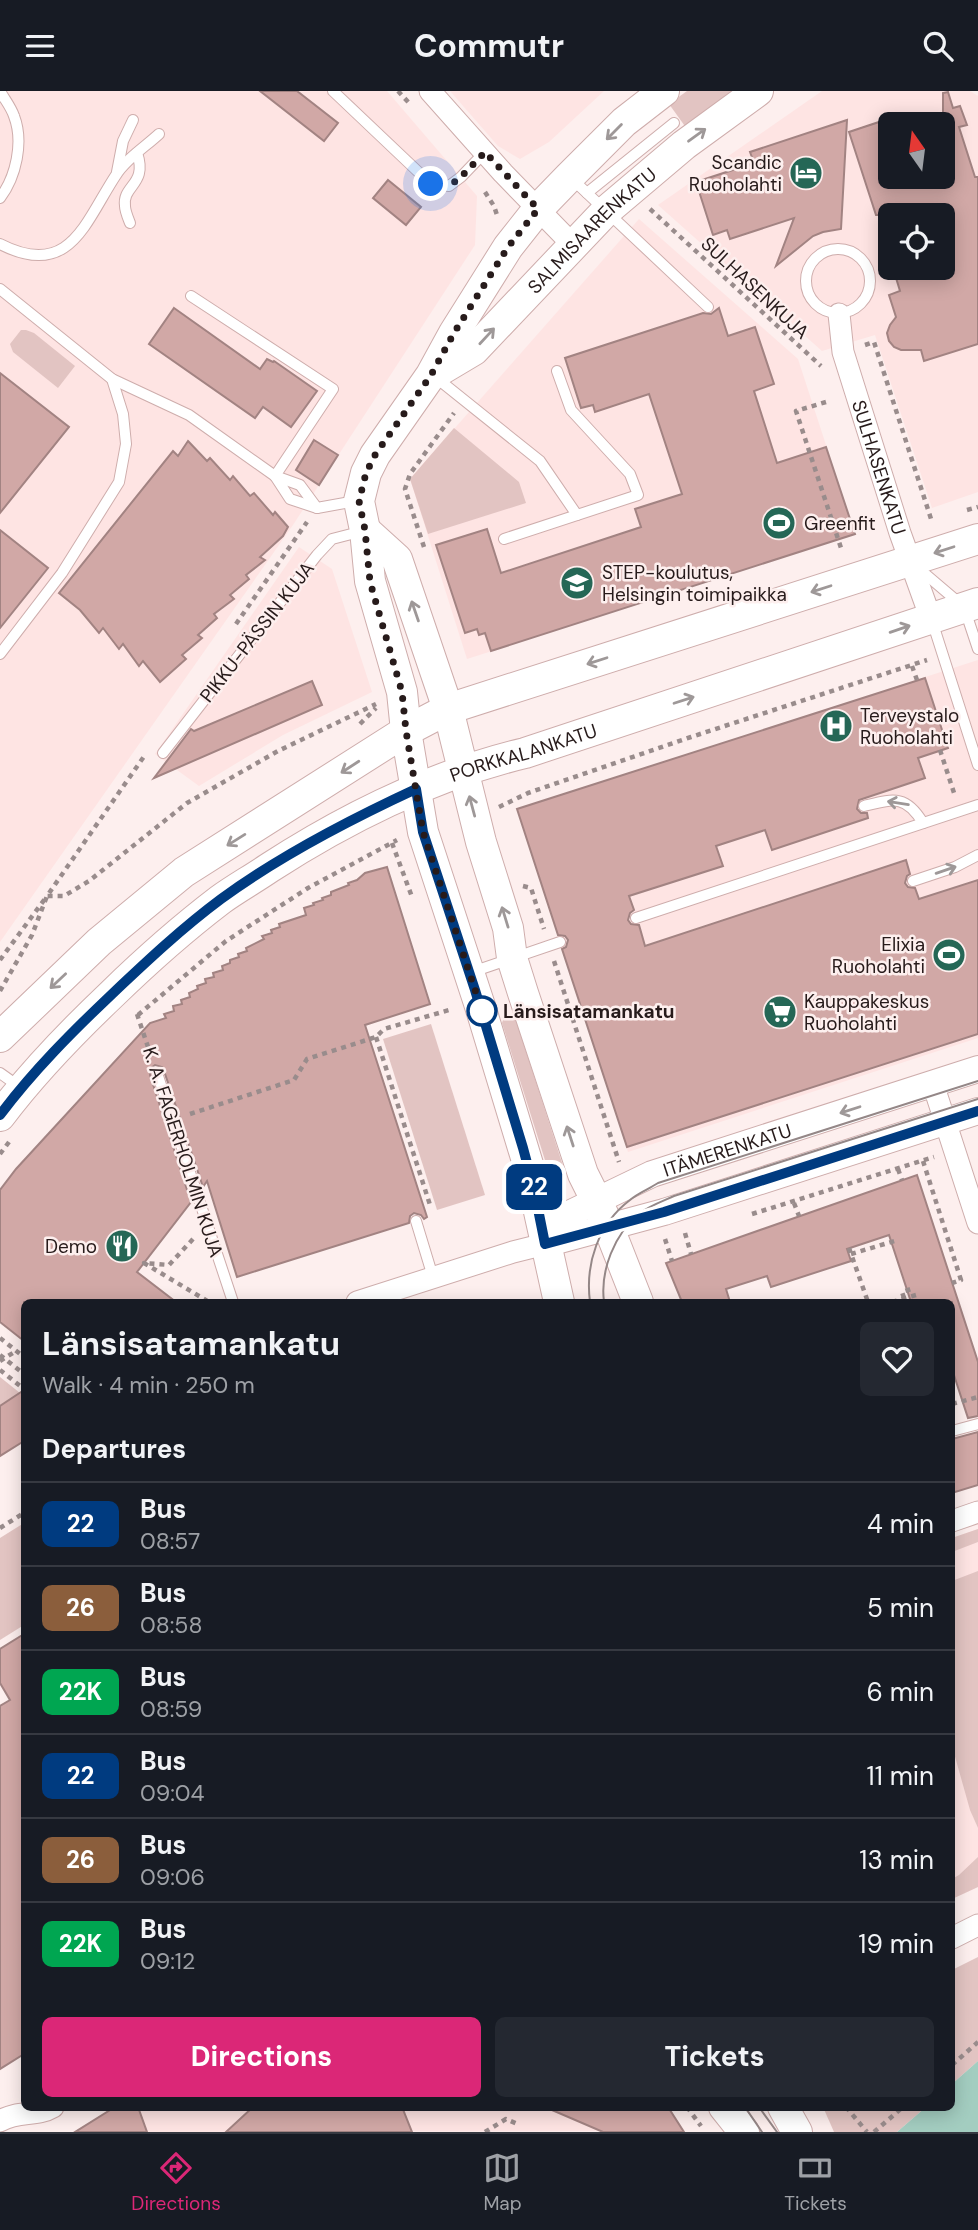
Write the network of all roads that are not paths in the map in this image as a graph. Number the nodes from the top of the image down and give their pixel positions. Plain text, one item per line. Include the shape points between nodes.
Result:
1 (0, 91) edge
2 (333, 91) edge
3 (430, 91) edge
4 (664, 91) edge
5 (758, 91) edge
6 (133, 120) dead end
7 (674, 123) dead end
8 (159, 134) dead end
9 (485, 152) junction
10 (137, 153) junction
11 (117, 172) junction
12 (587, 193) junction
13 (0, 198) edge
14 (538, 209) junction
15 (130, 223) dead end
16 (0, 244) edge
17 (573, 245) junction
18 (0, 289) edge
19 (191, 296) dead end
20 (708, 307) dead end
21 (839, 314) junction
22 (557, 371) dead end
23 (431, 375) junction
24 (113, 379) junction
25 (275, 476) junction
26 (359, 501) junction
27 (317, 508) junction
28 (577, 515) junction
29 (365, 530) junction
30 (504, 539) dead end
31 (978, 539) edge
32 (910, 561) junction
33 (971, 605) edge
34 (931, 619) junction
35 (978, 649) edge
36 (0, 654) edge
37 (448, 709) junction
38 (406, 731) junction
39 (163, 753) dead end
40 (978, 765) edge
41 (462, 771) junction
42 (416, 789) junction
43 (978, 805) edge
44 (864, 806) dead end
45 (923, 823) junction
46 (978, 855) edge
47 (913, 881) dead end
48 (636, 918) dead end
49 (554, 944) road end
50 (512, 958) junction
51 (470, 973) junction
52 (0, 1037) edge
53 (157, 1073) road end
54 (955, 1076) edge
55 (10, 1081) edge
56 (978, 1111) edge
57 (945, 1122) junction
58 (7, 1125) edge
59 (596, 1199) junction
60 (416, 1221) dead end
61 (978, 1223) edge
62 (609, 1228) junction
63 (543, 1236) junction
64 (433, 1277) junction
65 (232, 1299) edge
66 (366, 1299) edge
67 (558, 1299) edge
68 (637, 1299) edge
69 (978, 1423) edge
70 (955, 1430) edge
71 (978, 1512) edge
72 (955, 1520) edge
73 (978, 1925) edge
74 (955, 1936) edge
75 (46, 2111) edge
76 (785, 2111) edge
77 (0, 2121) edge
78 (797, 2132) edge

1 - 13 lane via 15,118 18,139 9,184
2 - 9 lane via 431,184 449,186
3 - 9 street
4 -> 12 main road, SALMISAARENKATU via 624,122
12 -> 5 main road, SALMISAARENKATU via 684,145
6 - 11 lane
7 - 12 lane
8 - 10 lane
9 - 14 street
10 - 11 lane
10 - 15 lane via 141,174 124,207
11 - 16 lane via 84,230 64,247 36,255
12 - 14 main road, SALMISAARENKATU
12 - 17 main road, SALMISAARENKATU
12 - 20 lane
14 - 17 street
14 - 23 main road, SALMISAARENKATU via 508,247
23 -> 17 main road, SALMISAARENKATU via 474,349
18 - 24 lane
19 - 25 lane via 333,389
21 - 21 lane via 859,306 871,279 863,259 834,249 823,252 809,268 807,289 819,307
21 - 32 street, SULHASENKATU via 843,352
22 - 28 lane via 571,411 630,474 638,495
23 - 26 main road, SALMISAARENKATU via 375,455
23 - 28 lane via 540,461
24 - 25 lane via 189,415
24 - 36 lane via 127,444 119,482 62,573
25 - 27 lane via 300,485
25 - 27 lane via 290,499
26 - 27 lane
26 - 29 main road, SALMISAARENKATU
28 - 30 lane
37 -> 29 main road via 397,559
29 - 38 main road, SALMISAARENKATU via 370,582 397,671
29 - 39 lane, PIKKU-PÄSSIN KUJA via 332,540 317,555
31 -> 32 main road
32 - 33 lane
32 - 34 street, SULHASENKATU
32 -> 37 main road
33 - 34 main road, PORKKALANKATU
33 - 35 lane
34 - 40 lane
41 -> 34 main road, PORKKALANKATU
37 - 38 main road
37 - 41 main road
38 - 42 main road
38 -> 52 main road via 184,872 99,942
41 - 42 main road, PORKKALANKATU
50 -> 41 main road via 508,927
42 - 51 main road via 423,832
42 - 55 main road, PORKKALANKATU via 291,854 221,899
43 - 45 lane
45 -> 44 lane via 915,809 900,800
45 - 48 lane
47 -> 46 lane
49 - 50 lane
50 - 51 lane
59 -> 50 main road via 583,1174
51 - 63 main road via 530,1171
53 - 65 lane, K. A. FAGERHOLMIN KUJA
54 - 57 street
54 -> 59 street, ITÄMERENKATU via 659,1172
55 - 58 main road, PORKKALANKATU
56 - 57 street, ITÄMERENKATU
57 - 61 street
57 - 62 street, ITÄMERENKATU
59 - 62 main road
59 - 63 street, ITÄMERENKATU
60 - 64 lane
62 - 63 street, ITÄMERENKATU
62 - 68 main road
63 - 64 street, ITÄMERENKATU via 513,1252
63 - 67 main road
64 - 66 street, ITÄMERENKATU
69 - 70 lane
71 - 72 street
73 - 74 street
75 - 77 street via 11,2115
76 - 78 main road

